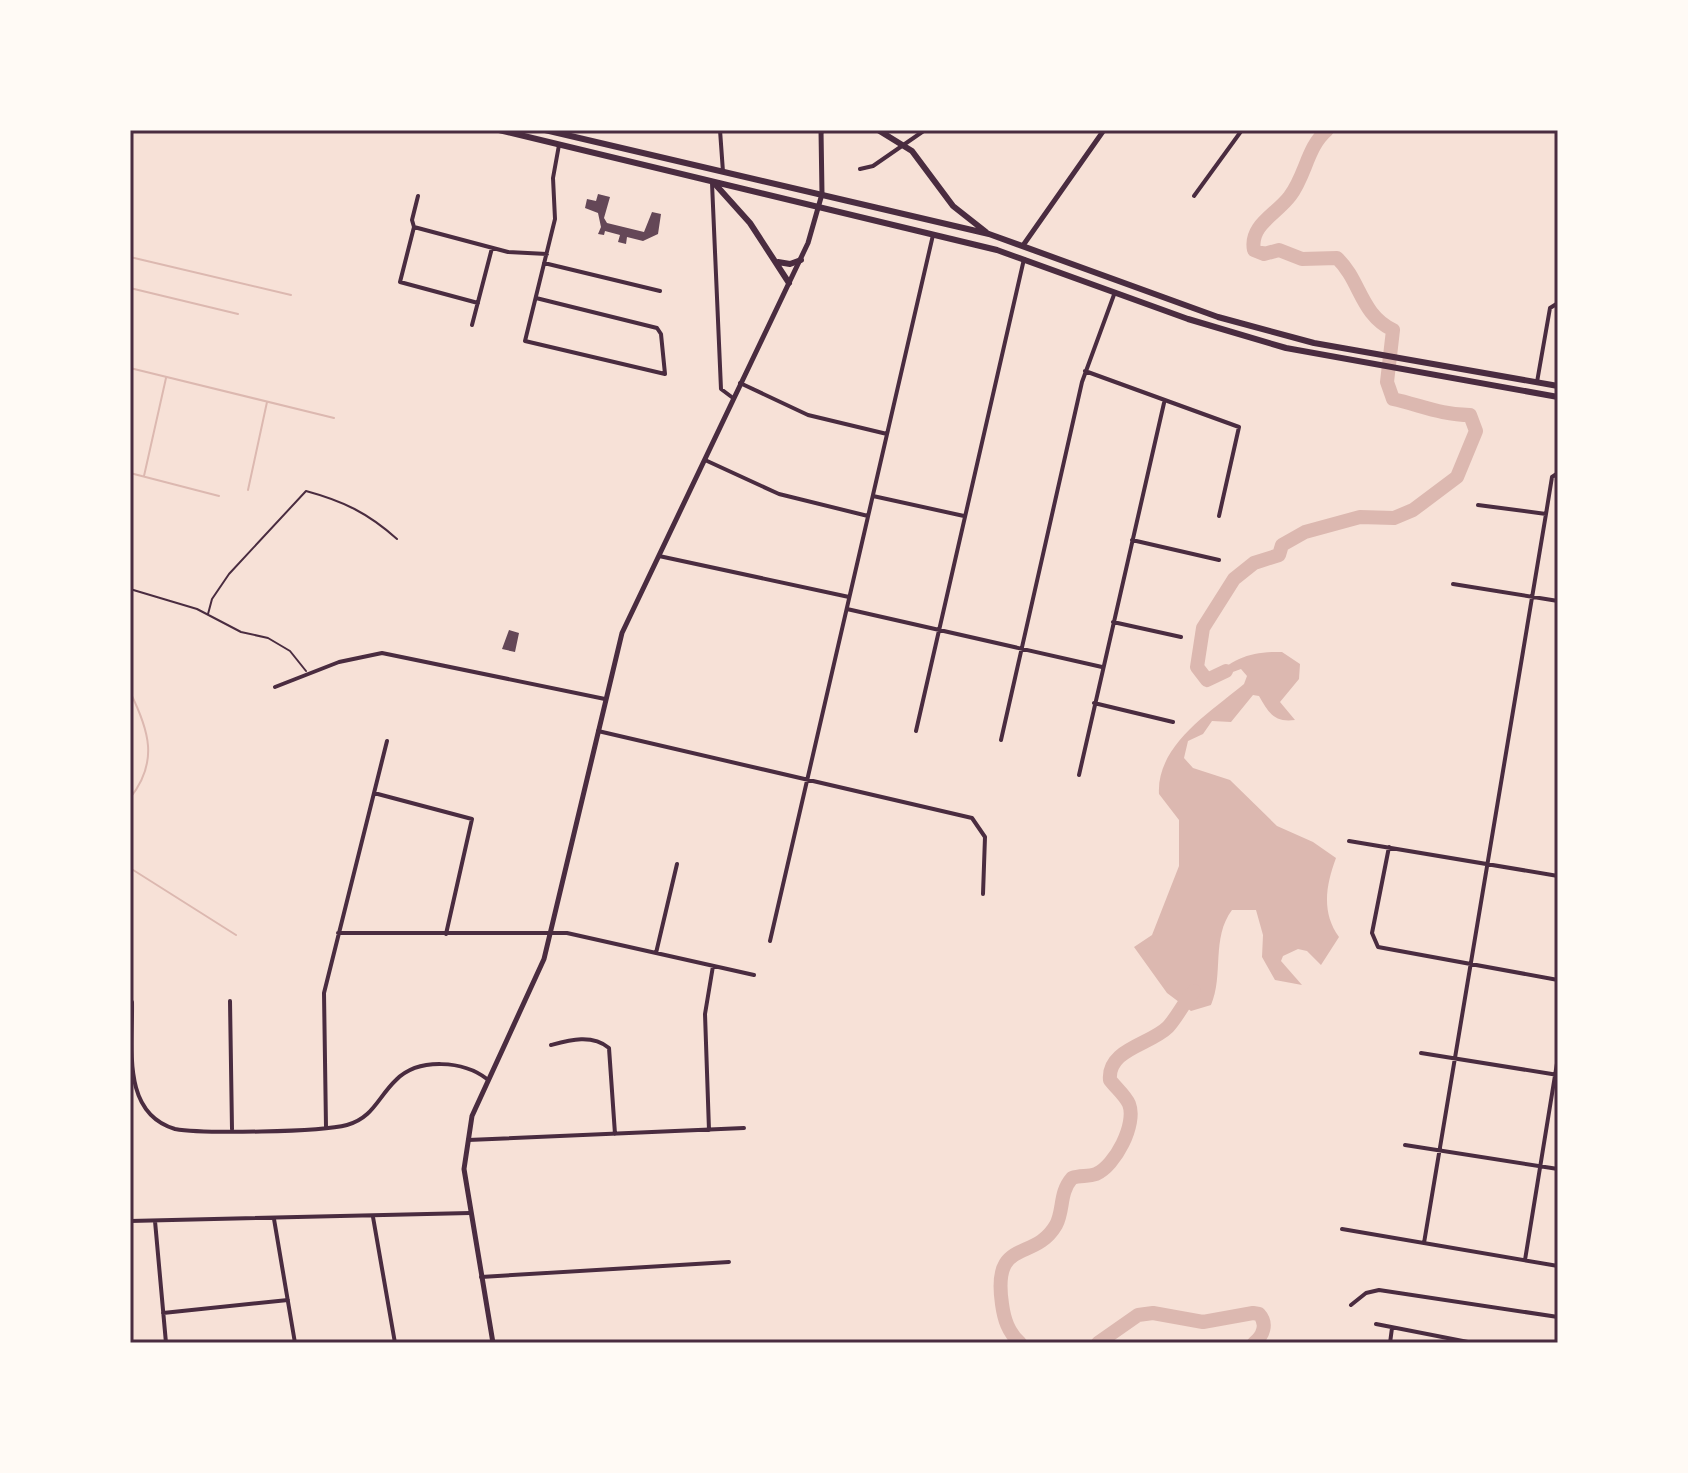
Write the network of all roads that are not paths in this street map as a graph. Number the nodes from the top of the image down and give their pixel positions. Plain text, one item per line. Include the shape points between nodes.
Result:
1 (499, 130) edge
2 (545, 130) edge
3 (720, 130) edge
4 (822, 130) edge
5 (878, 130) edge
6 (1104, 130) edge
7 (1242, 130) edge
8 (923, 131) edge
9 (574, 134) edge
10 (559, 144) junction
11 (904, 145) junction
12 (860, 169) dead end
13 (723, 172) junction
14 (712, 181) junction
15 (822, 194) junction
16 (418, 196) dead end
17 (1194, 196) dead end
18 (819, 208) junction
19 (414, 227) junction
20 (989, 234) junction
21 (933, 235) junction
22 (1024, 244) junction
23 (492, 248) junction
24 (547, 254) junction
25 (1024, 259) junction
26 (801, 260) junction
27 (778, 262) junction
28 (544, 263) junction
29 (789, 283) junction
30 (660, 291) dead end
31 (1115, 292) junction
32 (536, 298) junction
33 (478, 303) junction
34 (1558, 303) edge
35 (472, 325) dead end
36 (1085, 371) junction
37 (1537, 382) junction
38 (740, 383) junction
39 (1558, 386) edge
40 (1558, 397) edge
41 (733, 398) junction
42 (1164, 403) junction
43 (887, 434) junction
44 (704, 459) junction
45 (1558, 473) edge
46 (873, 496) junction
47 (1478, 505) dead end
48 (1546, 514) junction
49 (868, 516) junction
50 (965, 516) junction
51 (1219, 516) dead end
52 (1132, 540) junction
53 (659, 556) junction
54 (1219, 560) dead end
55 (1453, 584) dead end
56 (849, 597) junction
57 (1532, 597) junction
58 (1558, 601) edge
59 (847, 609) junction
60 (1113, 622) junction
61 (939, 630) junction
62 (1181, 637) dead end
63 (1022, 648) junction
64 (1103, 667) junction
65 (275, 687) dead end
66 (605, 699) junction
67 (1094, 703) junction
68 (1173, 722) dead end
69 (598, 731) junction
70 (916, 731) dead end
71 (1001, 740) dead end
72 (387, 741) dead end
73 (1079, 775) dead end
74 (805, 779) junction
75 (374, 793) junction
76 (1349, 841) dead end
77 (1389, 847) junction
78 (677, 864) dead end
79 (1487, 864) junction
80 (1558, 876) edge
81 (983, 894) dead end
82 (338, 933) junction
83 (552, 933) junction
84 (446, 934) junction
85 (770, 941) dead end
86 (656, 953) junction
87 (1471, 965) junction
88 (713, 966) junction
89 (754, 975) dead end
90 (1558, 980) edge
91 (230, 1001) dead end
92 (132, 1002) edge
93 (551, 1045) dead end
94 (1421, 1053) dead end
95 (1558, 1057) edge
96 (1455, 1058) junction
97 (1557, 1075) edge
98 (487, 1079) junction
99 (326, 1127) junction
100 (744, 1128) dead end
101 (232, 1129) junction
102 (709, 1130) junction
103 (615, 1134) junction
104 (466, 1140) junction
105 (1405, 1145) dead end
106 (1440, 1150) junction
107 (1540, 1166) junction
108 (1558, 1169) edge
109 (470, 1213) junction
110 (373, 1217) junction
111 (274, 1219) junction
112 (130, 1221) edge
113 (155, 1221) junction
114 (1342, 1229) dead end
115 (1424, 1243) junction
116 (1525, 1261) junction
117 (729, 1262) dead end
118 (1558, 1266) edge
119 (481, 1277) junction
120 (288, 1300) junction
121 (1351, 1305) dead end
122 (163, 1313) junction
123 (1558, 1317) edge
124 (1376, 1324) dead end
125 (1392, 1328) junction
126 (1443, 1340) edge
127 (166, 1343) edge
128 (295, 1343) edge
129 (395, 1343) edge
130 (493, 1343) edge
131 (1390, 1343) edge
132 (1473, 1343) edge

1 - 10 highway
2 - 9 highway
3 - 13 street
4 - 15 street
5 - 11 highway
6 - 22 street
7 - 17 street
8 - 11 street
9 - 13 highway
10 - 14 highway
10 - 24 street via 553,173 556,212
11 - 12 street
11 - 20 highway via 953,206
13 - 15 highway
14 - 18 highway
14 - 27 highway
14 - 41 street via 721,389
15 - 18 street
15 - 20 highway
16 - 19 street
18 - 21 highway
18 - 26 street
19 - 23 street
19 - 33 street via 400,282
20 - 22 highway
21 - 25 highway
21 - 43 street
22 - 37 highway via 1218,317 1314,343
23 - 24 street
23 - 33 street
24 - 28 street
25 - 31 highway
25 - 50 street
26 - 27 highway
26 - 29 street
27 - 29 highway
28 - 30 street
28 - 32 street
29 - 38 street
31 - 36 street
31 - 40 highway via 1248,337
32 - 32 street via 657,328 666,372 525,341
33 - 35 street
34 - 37 street via 1550,308
36 - 42 street
36 - 63 street
37 - 39 highway
38 - 41 street
38 - 43 street via 808,415
41 - 44 street
42 - 51 street via 1239,427
42 - 52 street
43 - 46 street
44 - 49 street via 779,494
44 - 53 street
45 - 48 street via 1552,477
46 - 49 street
46 - 50 street
47 - 48 street
48 - 57 street
49 - 56 street
50 - 61 street
52 - 54 street
52 - 60 street
53 - 56 street
53 - 66 street via 622,633
55 - 57 street
56 - 59 street
57 - 58 street
57 - 79 street
59 - 61 street
59 - 74 street
60 - 62 street
60 - 64 street
61 - 63 street
61 - 70 street
63 - 64 street
63 - 71 street
64 - 67 street
65 - 66 street via 382,653
66 - 69 street
67 - 68 street
67 - 73 street
69 - 74 street
69 - 83 street
72 - 75 street
74 - 81 street via 972,818 985,837
74 - 85 street
75 - 82 street
75 - 84 street via 472,819
76 - 77 street
77 - 79 street
77 - 87 street via 1372,933 1378,947
78 - 86 street
79 - 80 street
79 - 87 street
82 - 84 street
82 - 99 street via 323,1001
83 - 84 street
83 - 86 street
83 - 98 street
86 - 88 street
87 - 90 street
87 - 96 street
88 - 89 street
88 - 102 street via 705,1014
91 - 101 street
92 - 101 street via 134,1082 145,1110 175,1129
93 - 103 street via 582,1039 609,1048
94 - 96 street
95 - 97 street
96 - 97 street
96 - 106 street
97 - 107 street
98 - 99 street via 461,1066 418,1068 396,1080 364,1117
98 - 104 street
99 - 101 street
100 - 102 street
102 - 103 street
103 - 104 street
104 - 109 street
105 - 106 street
106 - 107 street
106 - 115 street
107 - 108 street
107 - 116 street
109 - 110 street
109 - 119 street
110 - 111 street
110 - 129 street
111 - 113 street
111 - 120 street
112 - 113 street
113 - 122 street
114 - 115 street
115 - 116 street
116 - 118 street
117 - 119 street
119 - 130 street
120 - 122 street
120 - 128 street
121 - 123 street via 1379,1290
122 - 127 street
124 - 125 street
125 - 126 street
125 - 131 street
126 - 132 street

